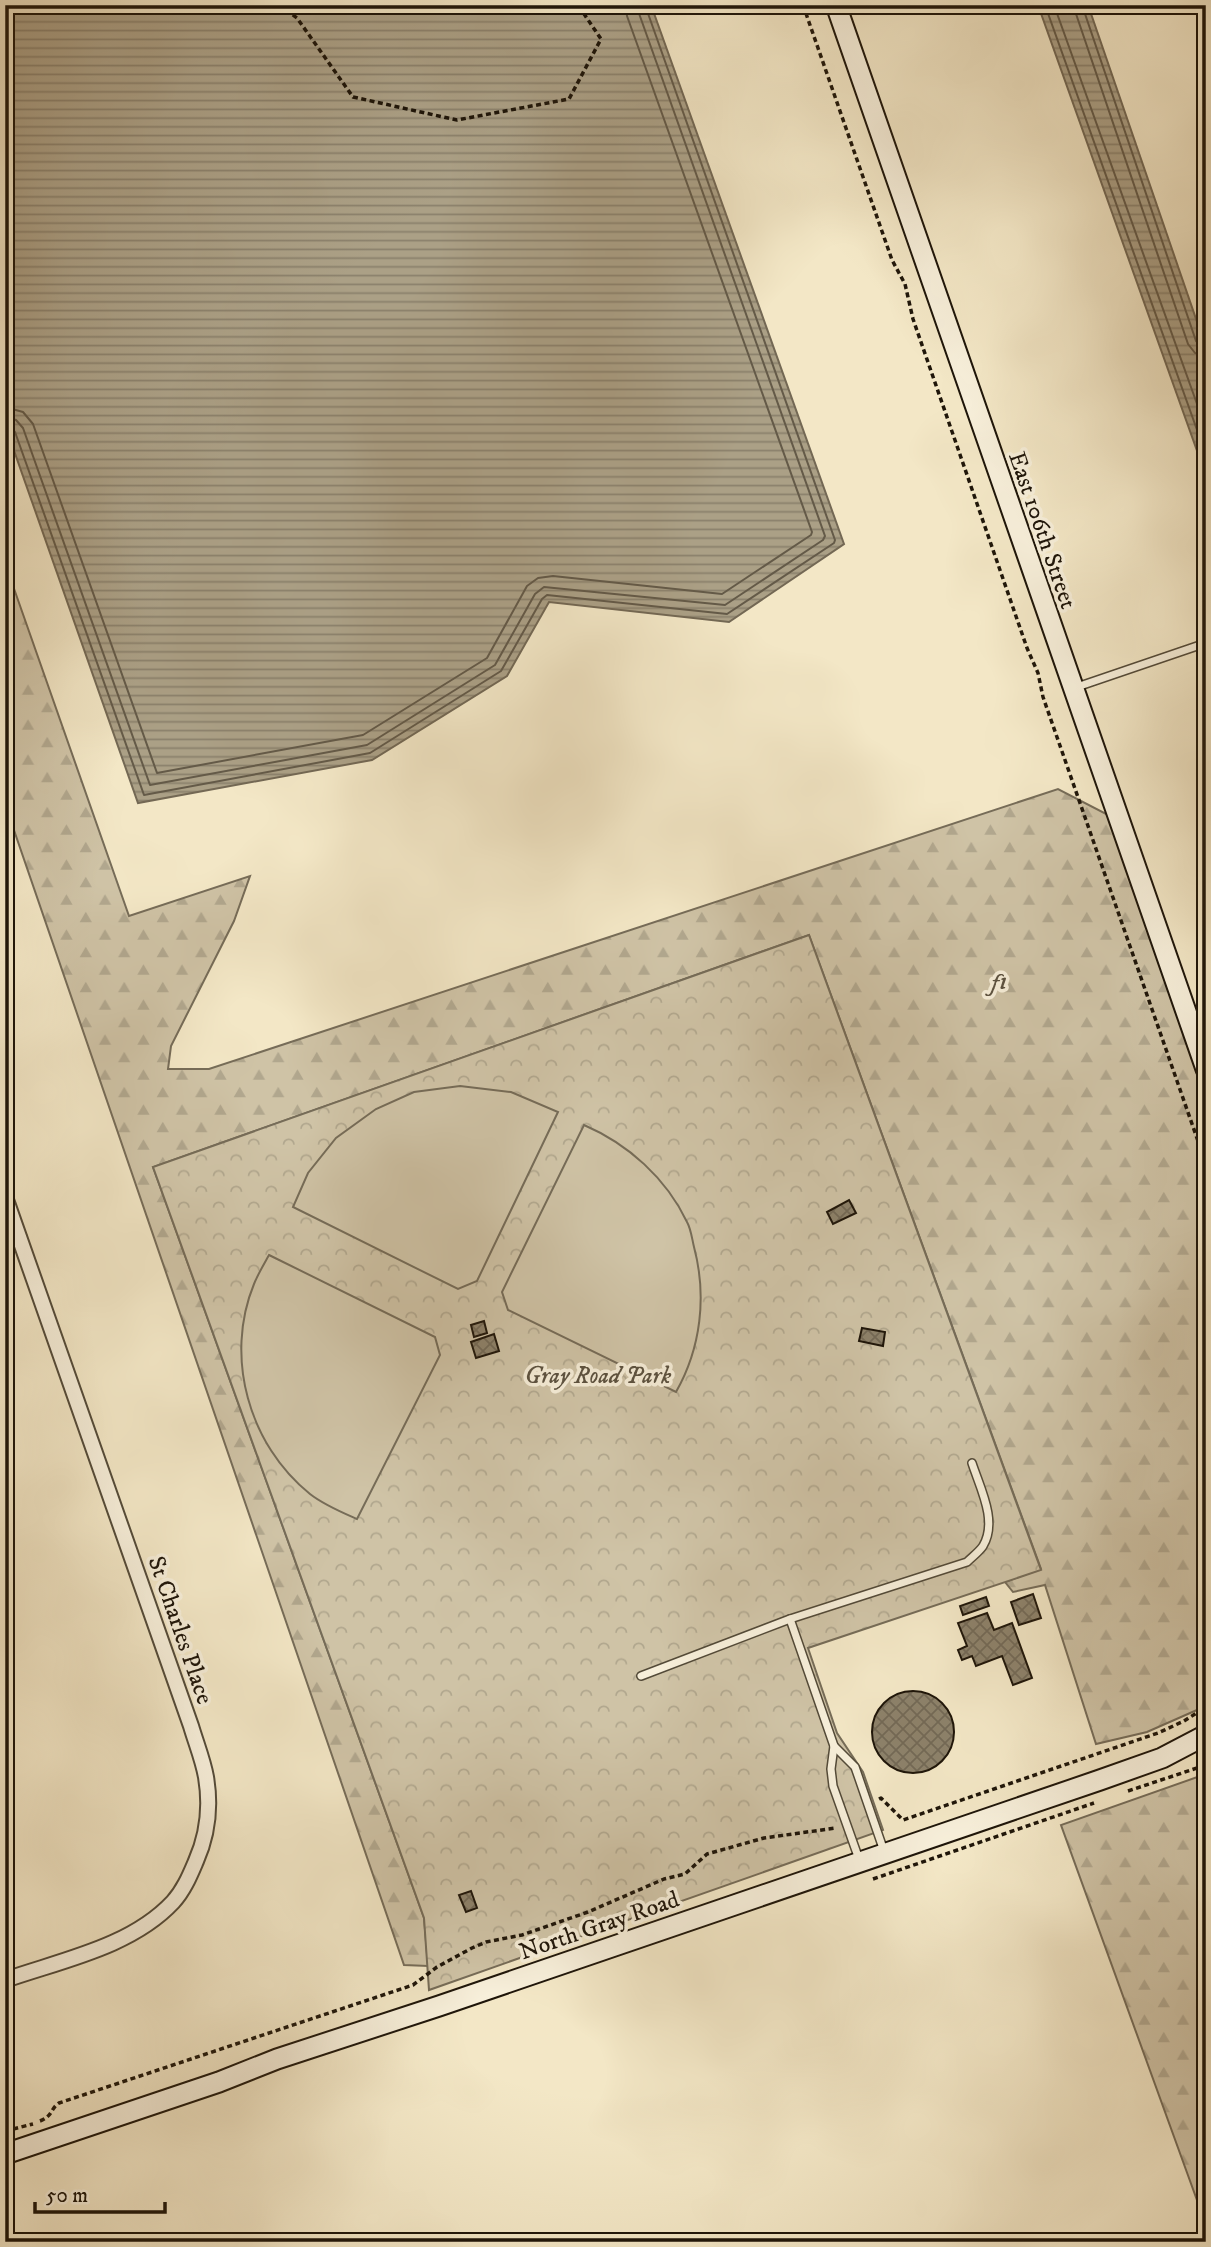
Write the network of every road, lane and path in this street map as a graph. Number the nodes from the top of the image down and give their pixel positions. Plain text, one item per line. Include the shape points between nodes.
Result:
1 (279, 5) edge
2 (578, 5) edge
3 (803, 5) edge
4 (836, 5) edge
5 (1206, 643) edge
6 (1072, 688) junction
7 (1206, 1069) edge
8 (1206, 1164) edge
9 (5, 1197) edge
10 (12, 1241) edge
11 (971, 1463) dead end
12 (790, 1619) junction
13 (641, 1676) dead end
14 (1206, 1707) edge
15 (1206, 1735) edge
16 (834, 1746) junction
17 (869, 1805) junction
18 (885, 1854) junction
19 (860, 1862) junction
20 (5, 1980) edge
21 (414, 1985) dead end
22 (5, 2131) edge
23 (5, 2154) edge

1 - 2 path via 297,18 353,97 457,120 569,99 601,38
3 - 8 path via 892,260 905,284 913,319
4 - 6 street, East 106th Street
5 - 6 lane
6 - 7 street, East 106th Street
9 - 10 street, St Charles Place
10 - 20 street, St Charles Place via 191,1726 206,1776 209,1807 206,1838 188,1881 173,1902 110,1944
11 - 12 lane via 986,1505 989,1531 982,1548 967,1562
12 - 13 lane
12 - 16 lane
14 - 17 path via 1158,1733 903,1820 881,1798
15 - 18 street, North Gray Road via 1145,1765
16 - 17 lane via 855,1767
16 - 19 lane via 833,1786
17 - 18 lane
18 - 19 street, North Gray Road
19 - 23 street, North Gray Road
21 - 22 path via 59,2103 46,2119

